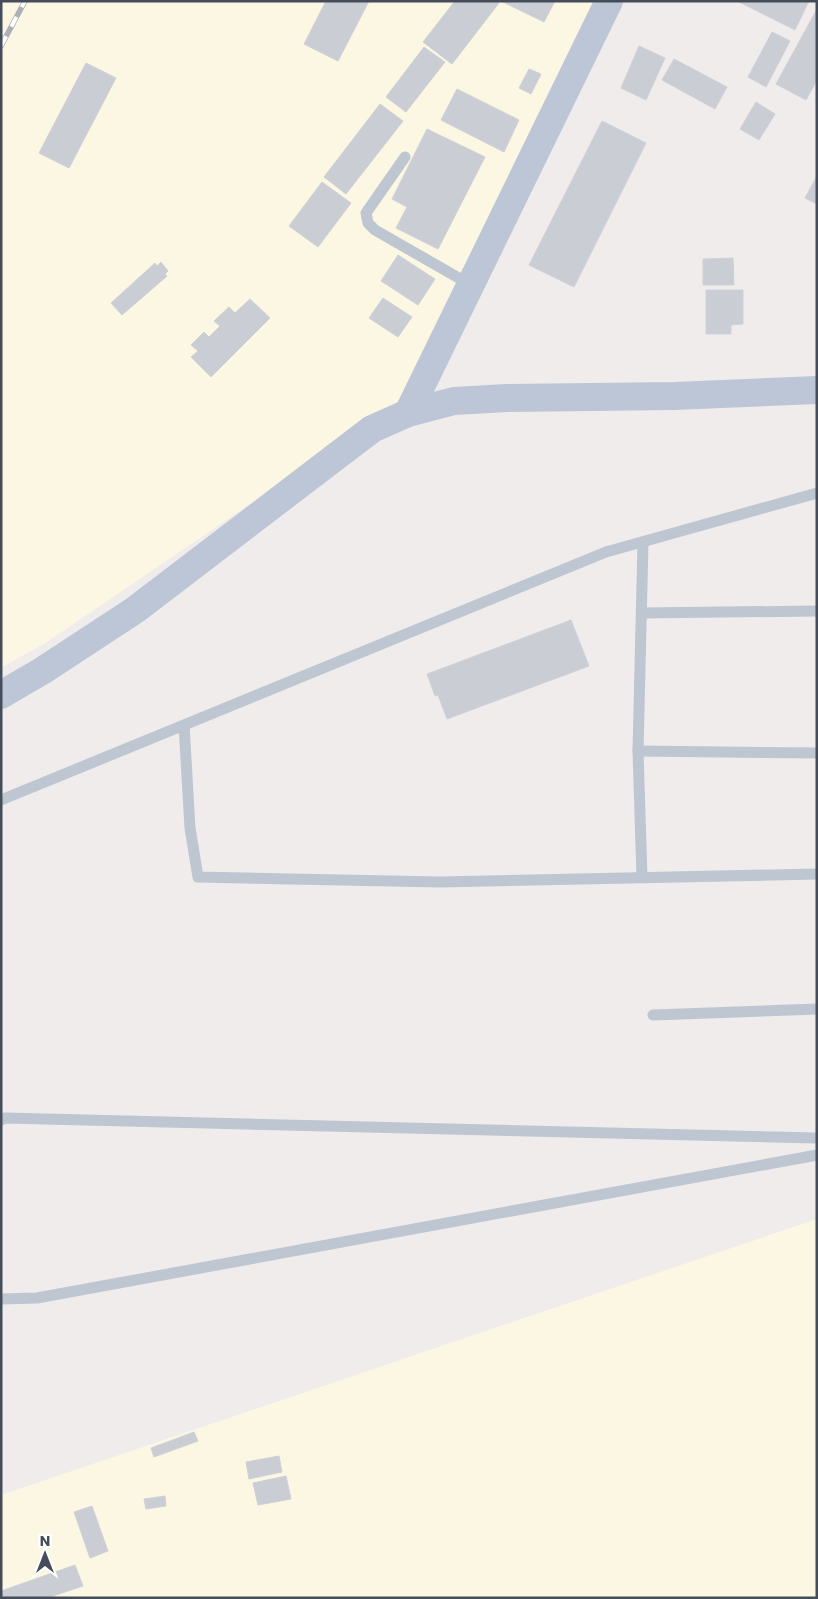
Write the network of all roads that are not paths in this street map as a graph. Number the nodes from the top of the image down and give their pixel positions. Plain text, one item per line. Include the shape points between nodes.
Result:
1 (609, 1) edge
2 (404, 156) dead end
3 (471, 285) junction
4 (817, 390) edge
5 (408, 413) junction
6 (817, 493) edge
7 (643, 542) junction
8 (817, 611) edge
9 (642, 613) junction
10 (1, 695) edge
11 (184, 725) junction
12 (638, 751) junction
13 (817, 753) edge
14 (1, 800) edge
15 (817, 874) edge
16 (642, 877) junction
17 (817, 1009) edge
18 (653, 1015) dead end
19 (1, 1120) edge
20 (817, 1138) edge
21 (817, 1155) edge
22 (1, 1299) edge

1 - 3 main road
2 - 3 lane via 366,212 368,223
3 - 5 main road
4 - 5 main road via 462,400
5 - 10 main road via 372,429 135,610 42,672
6 - 7 lane
7 - 9 lane
7 - 11 lane via 606,552
8 - 9 lane
9 - 12 lane
11 - 14 lane
11 - 16 lane via 190,828 198,877 440,882
12 - 13 lane
12 - 16 lane
15 - 16 lane
17 - 18 lane
19 - 20 lane
21 - 22 lane via 38,1298

